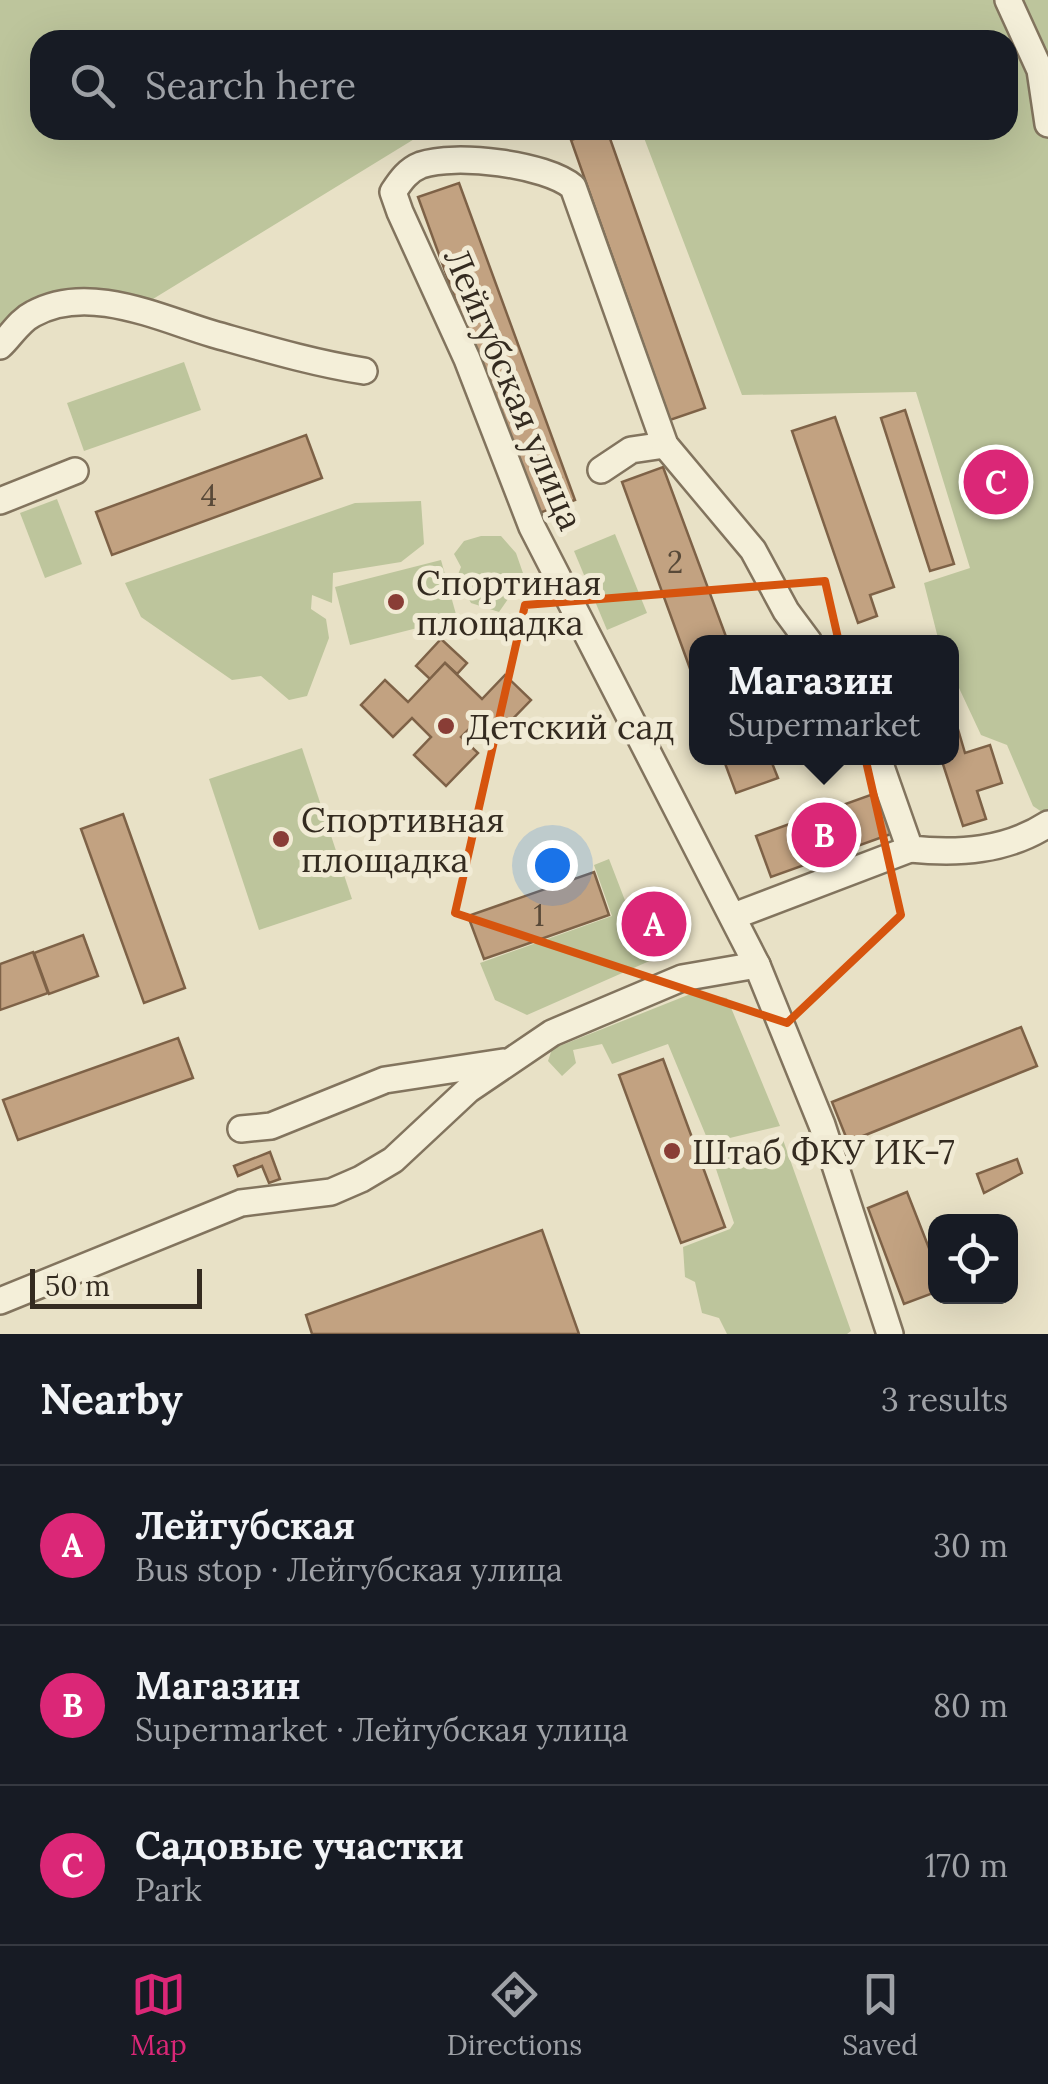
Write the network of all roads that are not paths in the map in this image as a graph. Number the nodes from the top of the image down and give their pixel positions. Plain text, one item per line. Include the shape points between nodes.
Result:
1 (1008, 0) edge
2 (1048, 124) edge
3 (0, 346) edge
4 (364, 371) dead end
5 (664, 445) junction
6 (602, 470) dead end
7 (75, 471) dead end
8 (0, 500) edge
9 (804, 635) edge
10 (880, 765) edge
11 (1041, 833) edge
12 (910, 850) junction
13 (734, 916) junction
14 (757, 966) junction
15 (508, 1062) junction
16 (241, 1129) dead end
17 (0, 1301) edge
18 (890, 1334) edge

1 - 2 street via 1040,70
3 - 4 street via 33,313 102,304
5 - 6 street via 631,450
5 - 9 street via 754,550
5 - 13 street, Лейгубская улица via 573,188 559,175 472,162 423,164 405,174 394,192 400,212 468,359 540,543
7 - 8 street
10 - 12 street
11 - 12 street via 999,847
12 - 13 street
13 - 14 street, Лейгубская улица
14 - 15 street via 682,978 552,1033
14 - 18 street, Лейгубская улица via 822,1125
15 - 16 street via 385,1080 271,1126
15 - 17 street via 362,1180 317,1194 241,1203

